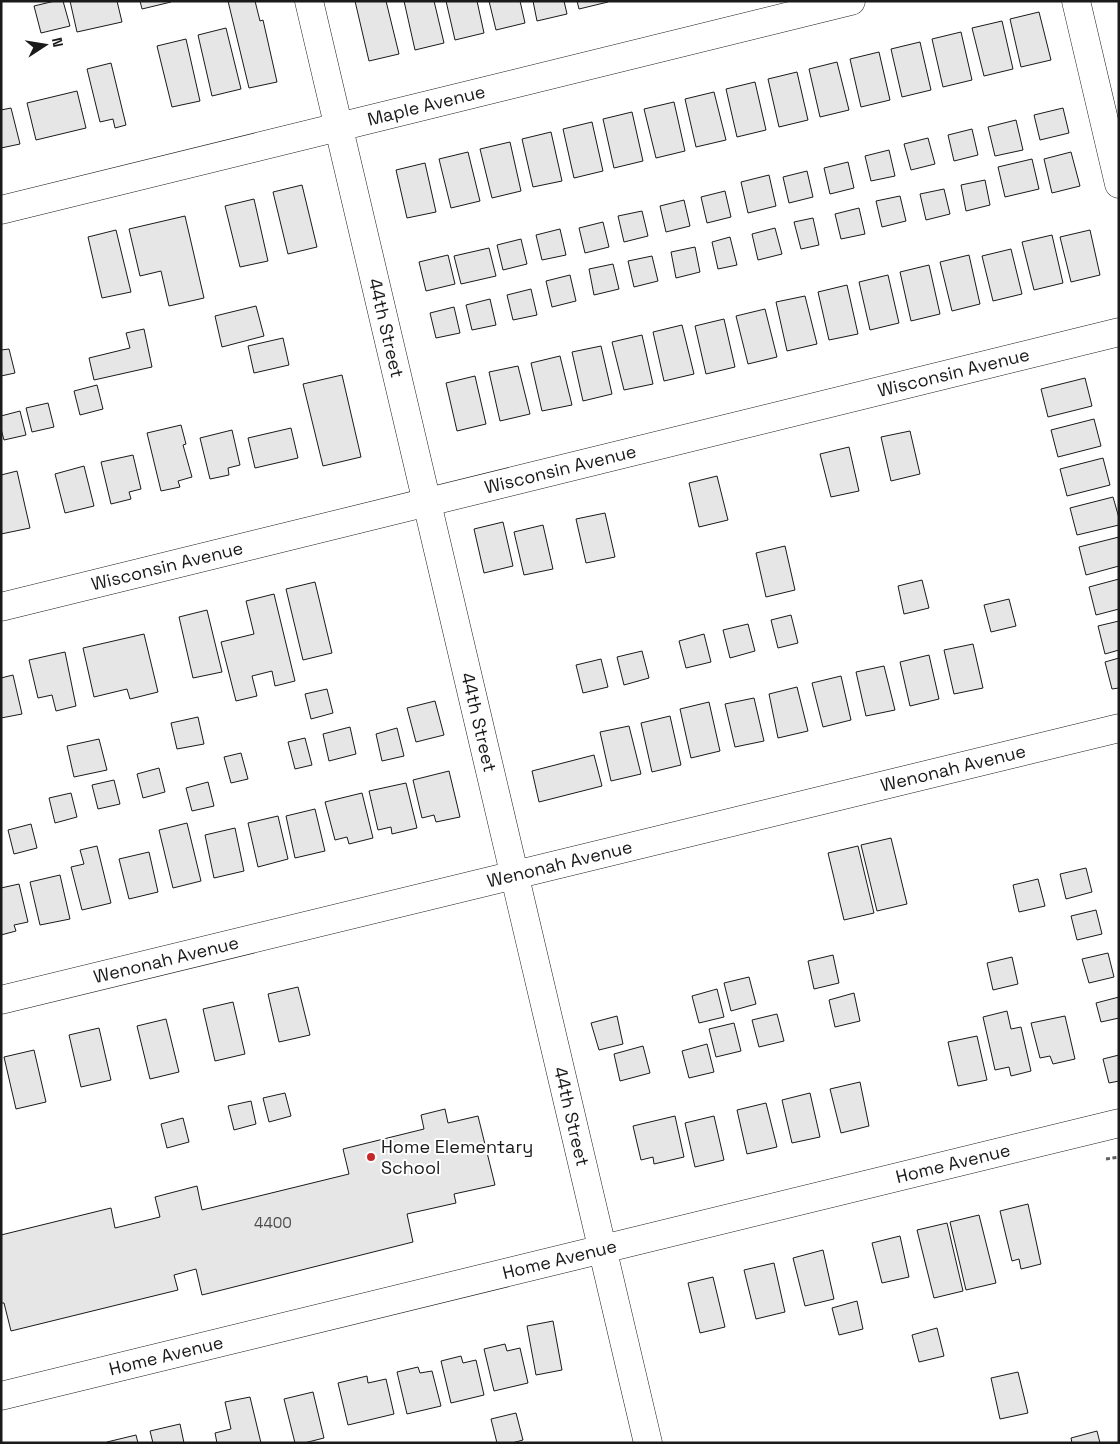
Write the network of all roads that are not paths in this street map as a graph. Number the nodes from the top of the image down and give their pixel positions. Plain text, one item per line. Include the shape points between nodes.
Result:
1 (309, 1) edge
2 (851, 1) edge
3 (1076, 1) edge
4 (339, 127) junction
5 (1119, 184) edge
6 (1, 210) edge
7 (1119, 332) edge
8 (427, 502) junction
9 (1, 607) edge
10 (1119, 728) edge
11 (514, 875) junction
12 (1, 1000) edge
13 (1119, 1123) edge
14 (602, 1249) junction
15 (1, 1396) edge
16 (648, 1443) edge

1 - 4 street, 44th Street
2 - 4 street, Maple Avenue
3 - 5 street
4 - 6 street, Maple Avenue
4 - 8 street, 44th Street
7 - 8 street, Wisconsin Avenue
8 - 9 street, Wisconsin Avenue
8 - 11 street, 44th Street
10 - 11 street, Wenonah Avenue
11 - 12 street, Wenonah Avenue
11 - 14 street, 44th Street
13 - 14 street, Home Avenue
14 - 15 street, Home Avenue
14 - 16 street, 44th Street

